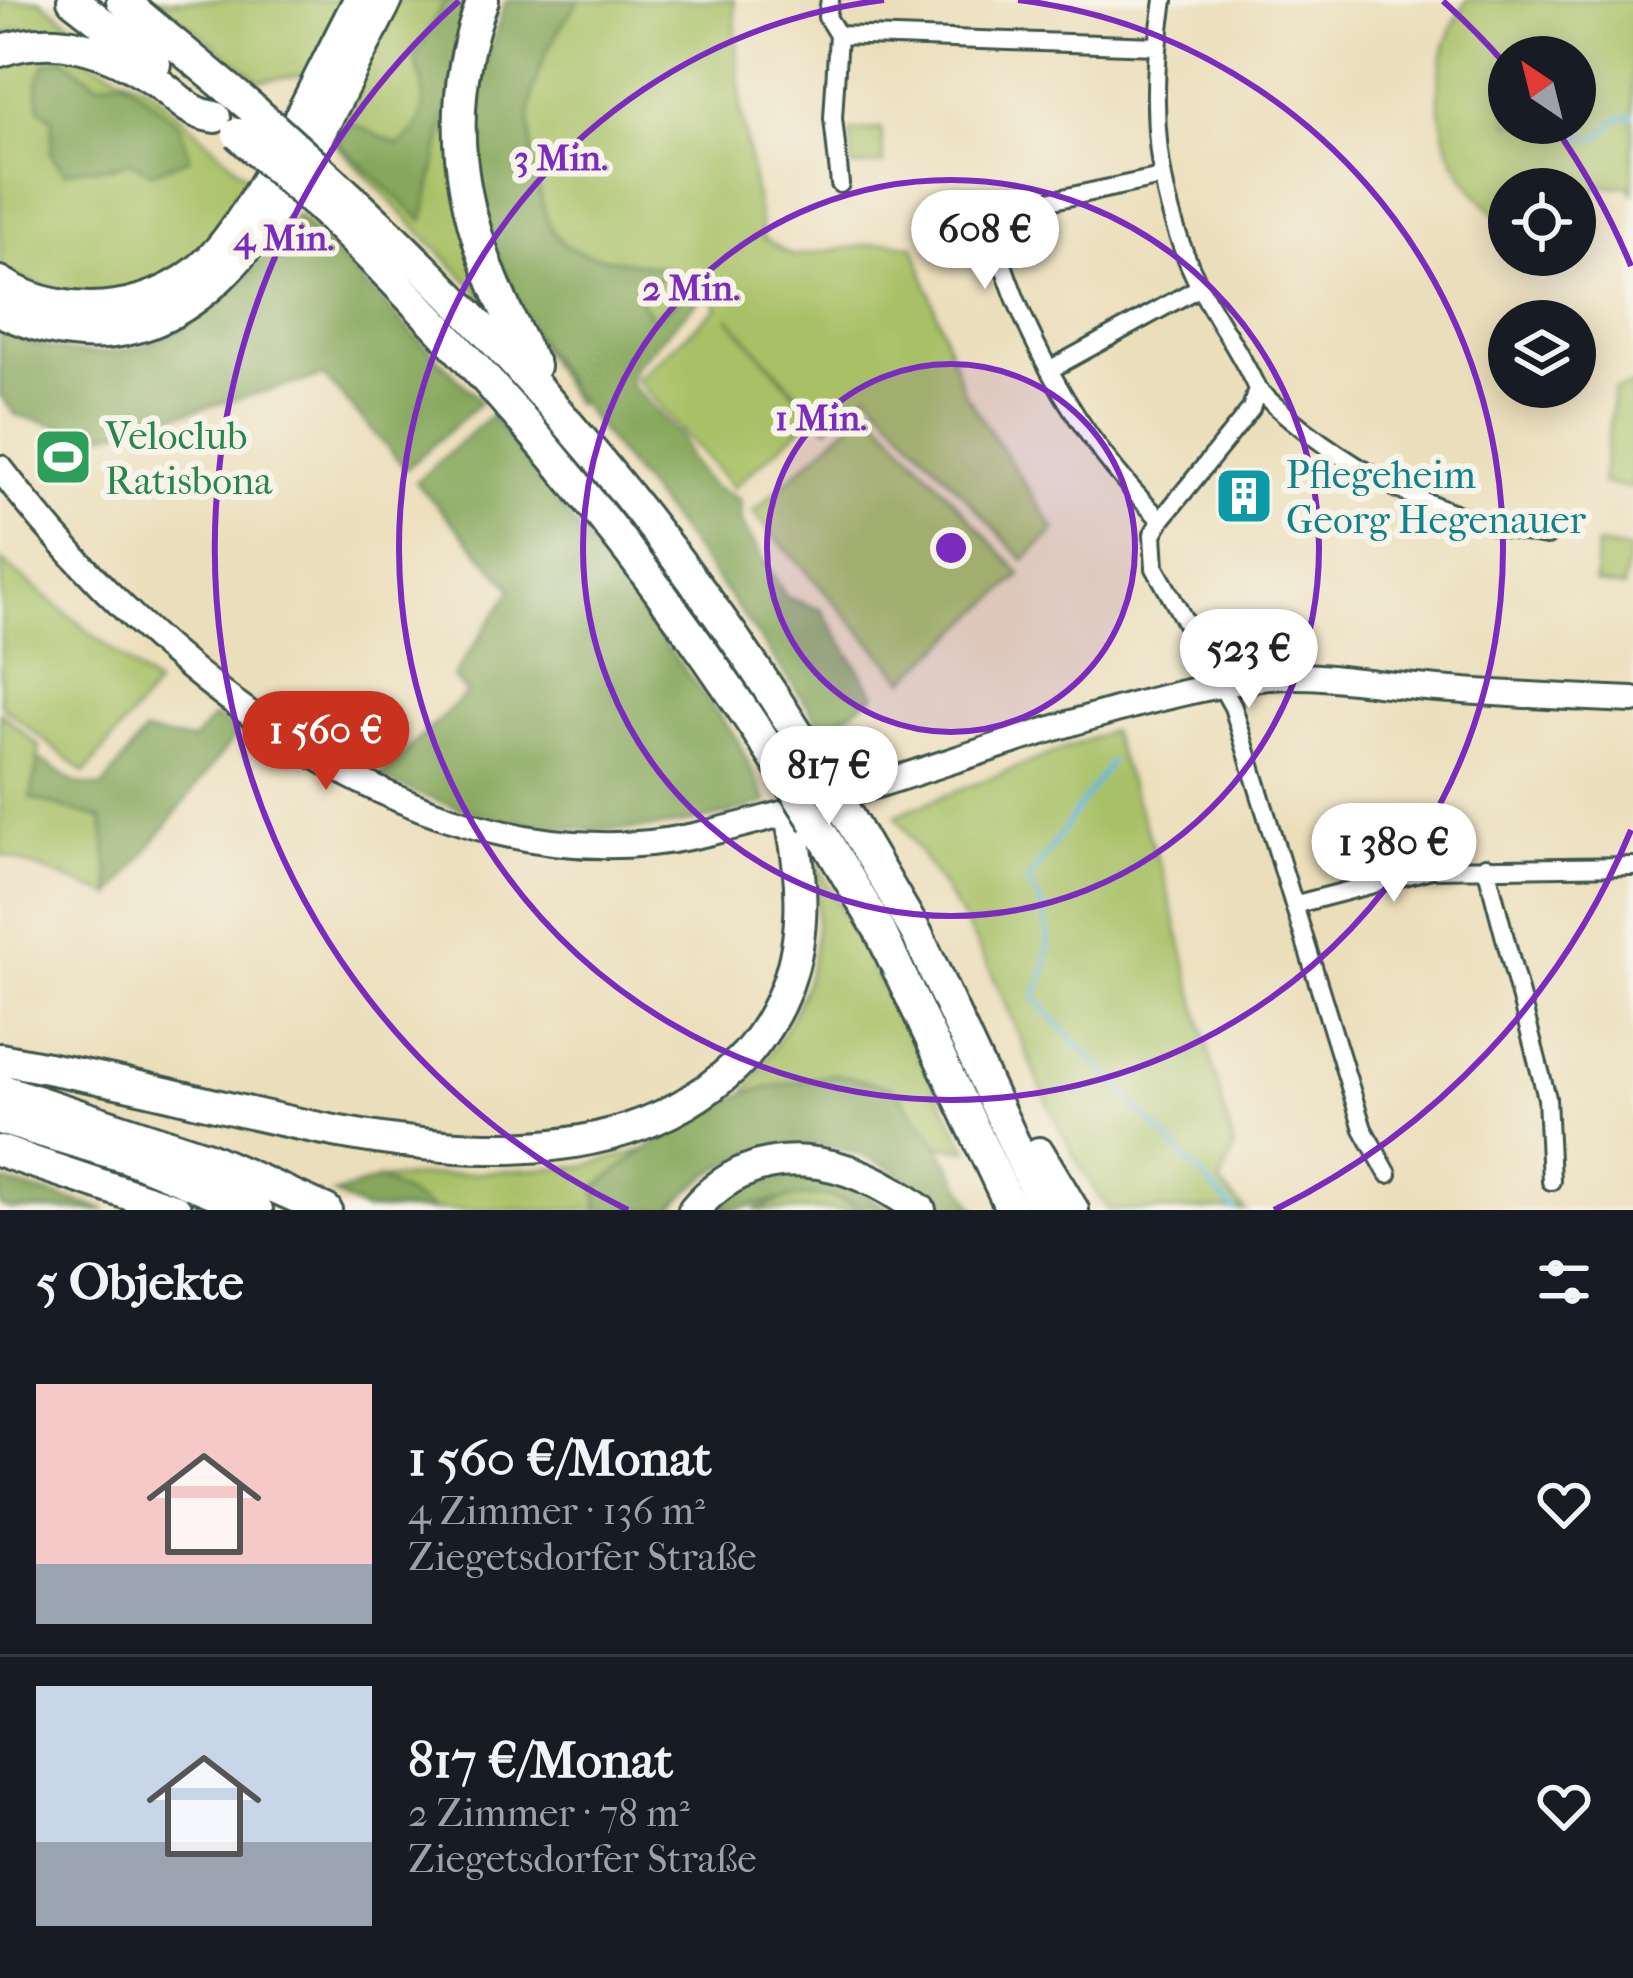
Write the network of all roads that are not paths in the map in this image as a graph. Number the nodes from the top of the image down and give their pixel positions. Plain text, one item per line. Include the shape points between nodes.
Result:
1 (73, 0) edge
2 (122, 0) edge
3 (359, 0) edge
4 (386, 0) edge
5 (483, 0) edge
6 (830, 0) edge
7 (1164, 0) edge
8 (838, 35) junction
9 (1157, 46) junction
10 (0, 51) edge
11 (236, 120) junction
12 (1161, 177) junction
13 (840, 184) dead end
14 (330, 197) junction
15 (0, 282) edge
16 (1200, 287) junction
17 (0, 310) edge
18 (1049, 370) junction
19 (1257, 388) junction
20 (562, 416) junction
21 (0, 468) edge
22 (1161, 520) junction
23 (1547, 536) dead end
24 (1222, 686) junction
25 (1633, 700) edge
26 (804, 823) junction
27 (1486, 866) junction
28 (1633, 866) edge
29 (1297, 904) junction
30 (0, 1059) edge
31 (0, 1089) edge
32 (992, 1090) junction
33 (0, 1119) edge
34 (0, 1151) edge
35 (1388, 1174) dead end
36 (1551, 1181) dead end
37 (166, 1207) edge
38 (256, 1210) edge
39 (326, 1210) edge
40 (694, 1210) edge
41 (920, 1210) edge
42 (1012, 1210) edge
43 (1046, 1210) edge
44 (1072, 1210) edge

1 - 11 highway
2 - 11 highway
3 - 15 highway via 242,218 198,272 135,303 96,309 36,300
4 - 17 highway via 271,214 219,283 173,314 118,330 45,328
5 - 20 highway via 463,87 468,215 485,272
6 - 8 street via 827,17
7 - 9 street
8 - 9 street
8 - 13 street via 833,118
9 - 12 street via 1152,113
10 - 11 highway via 51,41 86,47 154,80 193,114
11 - 14 highway, bridge
12 - 16 street
12 - 18 street via 988,214
14 - 20 highway via 465,308
14 - 26 highway via 660,587 781,768
16 - 18 street
16 - 19 street
18 - 22 street via 1120,477
19 - 22 street via 1251,410
19 - 23 street via 1407,496 1493,529
20 - 32 highway, bridge via 681,565 815,762 917,934
21 - 24 street via 100,584 194,674 372,785 482,830 580,844 692,836
22 - 24 street via 1153,534 1155,568
24 - 25 street via 1292,676
24 - 29 street
26 - 30 highway via 801,934 778,1010 705,1095 620,1136 509,1152 404,1148
26 - 42 highway via 900,970
27 - 28 street
27 - 29 street via 1431,869
27 - 36 street via 1538,1053
29 - 35 street via 1363,1130
31 - 39 highway via 206,1156
32 - 43 highway
32 - 44 highway
33 - 38 highway via 129,1158
34 - 37 highway
40 - 41 highway via 757,1168 805,1161 840,1163

